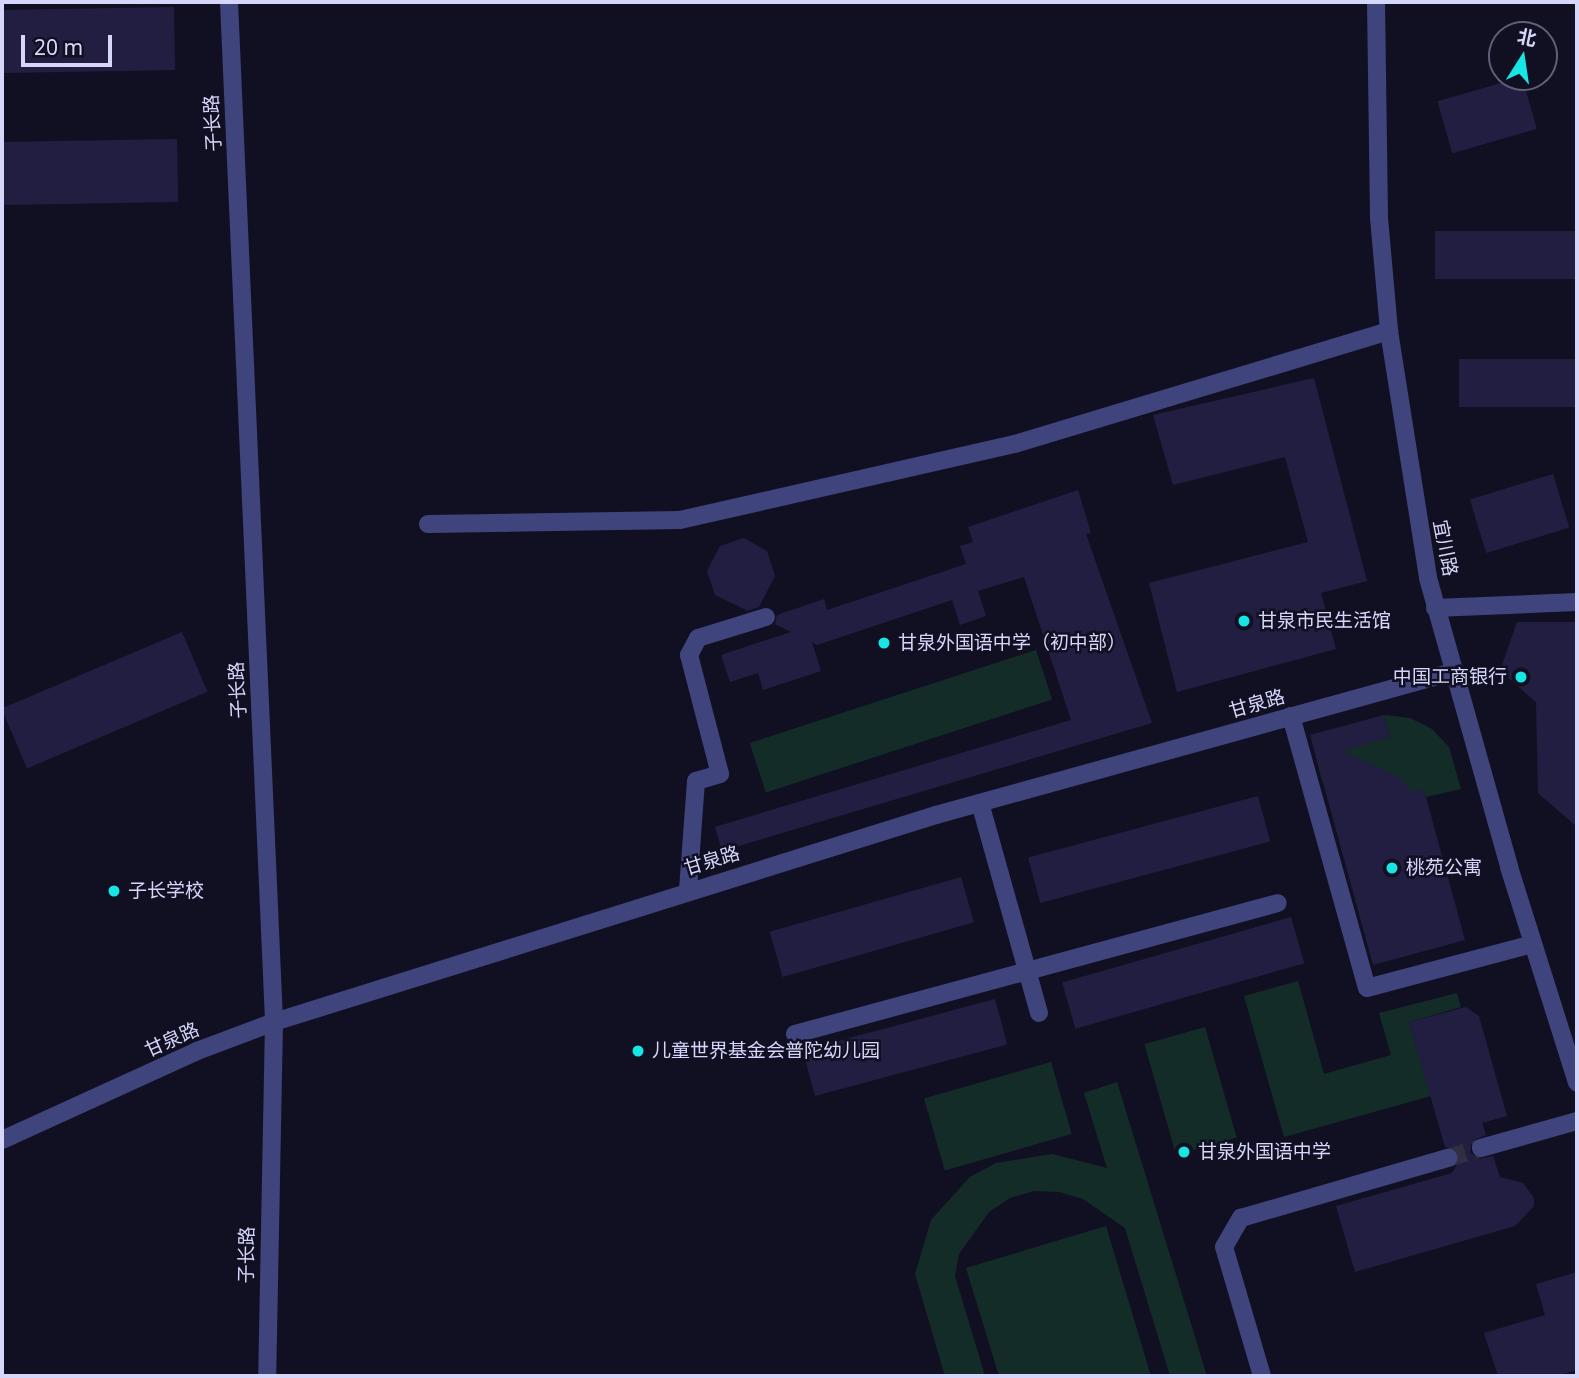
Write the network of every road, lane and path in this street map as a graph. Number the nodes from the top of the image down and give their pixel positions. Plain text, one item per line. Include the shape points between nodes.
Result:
1 (229, 2) edge
2 (1376, 2) edge
3 (1389, 331) junction
4 (428, 524) dead end
5 (1577, 603) edge
6 (1435, 608) junction
7 (766, 617) dead end
8 (1452, 672) junction
9 (1291, 716) junction
10 (980, 803) junction
11 (688, 890) junction
12 (1278, 904) dead end
13 (1532, 944) junction
14 (1027, 971) junction
15 (1039, 1013) dead end
16 (274, 1022) junction
17 (794, 1034) dead end
18 (1577, 1083) edge
19 (1577, 1121) edge
20 (2, 1140) edge
21 (1481, 1149) tunnel mouth
22 (1448, 1158) tunnel mouth
23 (267, 1376) edge
24 (1262, 1376) edge

1 - 16 street, 子长路
2 - 3 street, 宜川路 via 1379,206
3 - 4 street via 1015,444 680,520
3 - 6 street, 宜川路 via 1403,437
5 - 6 street
6 - 8 street, 宜川路
7 - 11 street via 698,638 689,655 720,774 696,781
8 - 9 street, 甘泉路
8 - 13 street, 宜川路
9 - 10 street, 甘泉路
9 - 13 street via 1367,988
10 - 11 street, 甘泉路
10 - 14 street
11 - 16 street, 甘泉路
12 - 14 street
13 - 18 street, 宜川路
14 - 15 street
14 - 17 street
16 - 20 street, 甘泉路 via 197,1051
16 - 23 street, 子长路
19 - 21 street
22 - 24 street via 1241,1218 1224,1247

